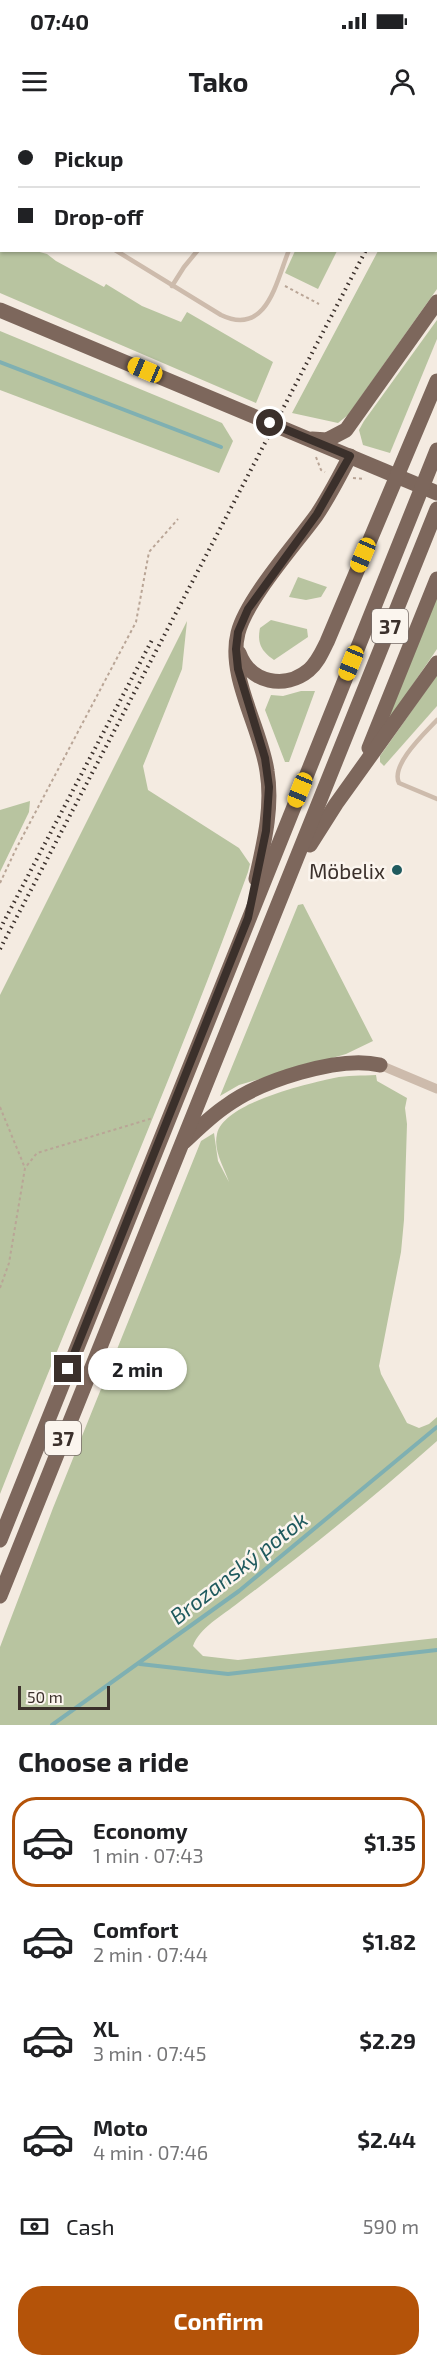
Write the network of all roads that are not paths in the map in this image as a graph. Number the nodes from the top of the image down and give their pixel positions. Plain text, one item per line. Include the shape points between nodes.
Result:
1 (118, 252) edge
2 (196, 252) edge
3 (288, 252) edge
4 (172, 286) junction
5 (437, 302) edge
6 (0, 310) edge
7 (437, 381) edge
8 (306, 438) junction
9 (437, 450) edge
10 (350, 456) junction
11 (437, 493) edge
12 (437, 509) edge
13 (437, 579) edge
14 (238, 632) junction
15 (437, 663) edge
16 (437, 720) edge
17 (360, 771) junction
18 (437, 799) edge
19 (289, 878) junction
20 (248, 918) junction
21 (380, 1065) joint
22 (437, 1089) edge
23 (179, 1146) junction
24 (0, 1540) edge
25 (0, 1596) edge

1 - 4 lane
2 - 4 lane
3 - 4 lane via 261,312 246,320 228,318
5 - 8 main road via 346,430 327,440
6 - 8 main road
7 - 14 main road via 314,665 301,676 285,681 262,679 241,658
8 - 10 main road
9 - 20 main road, 37
10 - 11 main road
10 - 14 main road via 317,514 248,609
12 - 19 main road, 37
13 - 17 main road
14 - 20 main road via 238,669 265,758 269,787 267,824
15 - 17 main road
16 - 18 lane via 407,755 397,778 399,783
17 - 19 main road
19 - 23 main road, 37
20 - 24 main road, 37
21 - 22 street
21 - 23 main road via 341,1064 266,1084 225,1106
23 - 25 main road, 37

